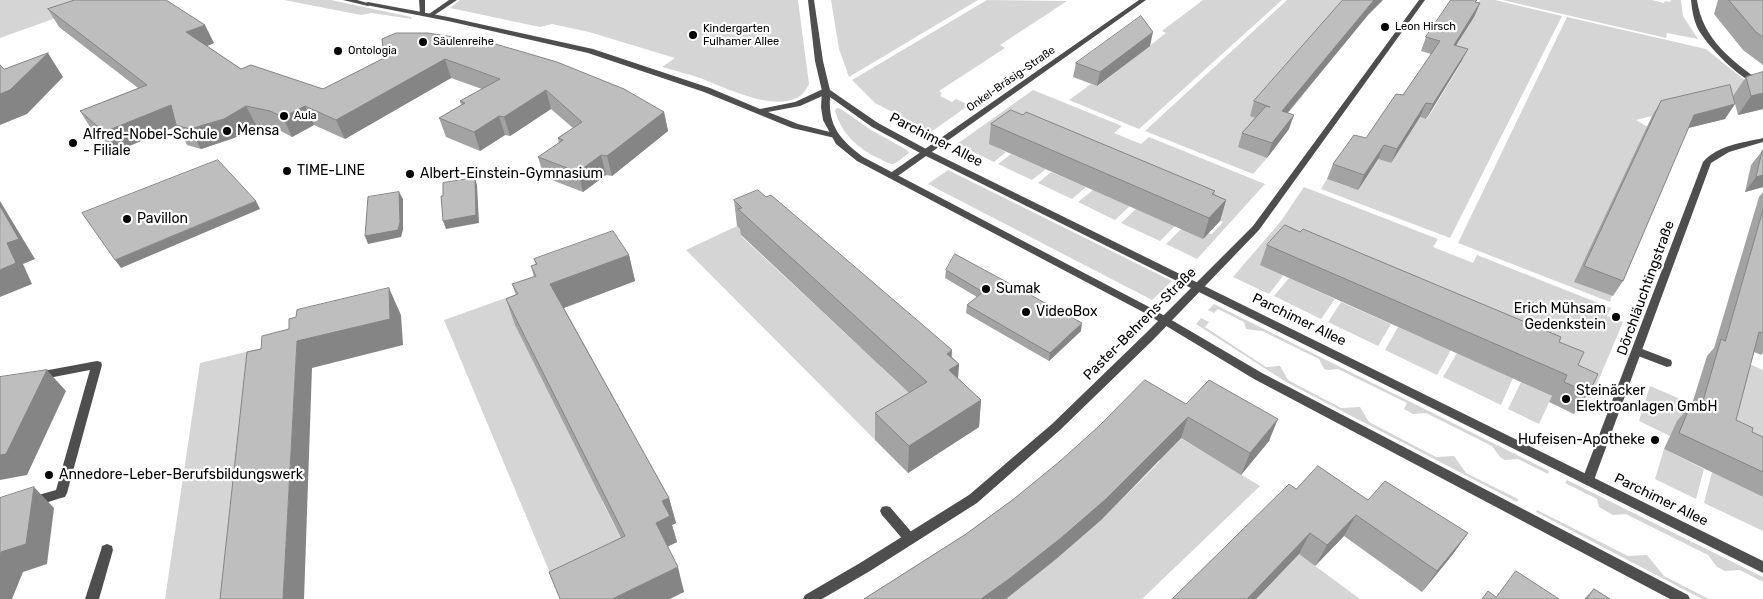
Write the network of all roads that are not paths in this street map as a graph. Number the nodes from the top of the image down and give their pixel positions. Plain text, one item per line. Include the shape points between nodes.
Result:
1 (346, 0) edge
2 (422, 0) edge
3 (454, 0) edge
4 (811, 0) edge
5 (1143, 0) edge
6 (1422, 0) edge
7 (1694, 0) edge
8 (367, 2) edge
9 (427, 15) junction
10 (1763, 86) edge
11 (826, 91) junction
12 (762, 111) junction
13 (835, 136) junction
14 (1763, 140) edge
15 (925, 152) junction
16 (892, 176) junction
17 (1198, 287) junction
18 (1165, 321) junction
19 (1637, 351) junction
20 (1667, 363) dead end
21 (29, 378) edge
22 (1588, 480) junction
23 (18, 507) edge
24 (886, 511) dead end
25 (910, 539) junction
26 (107, 550) dead end
27 (1763, 567) edge
28 (92, 599) edge
29 (810, 599) edge
30 (1683, 599) edge

1 - 8 street
2 - 9 street
3 - 9 street
4 - 11 street via 818,60
5 - 15 street, Onkel-Bräsig-Straße
6 - 17 street, Paster-Behrens-Straße via 1256,228
7 - 10 street via 1696,17 1708,38
8 - 9 street
9 - 12 street via 590,51 656,71
11 - 12 street via 797,104
11 - 13 street via 825,113
11 - 15 street, Parchimer Allee via 875,125
12 - 13 street via 796,126
13 - 16 street via 860,158
14 - 19 street, Dörchläuchtingstraße via 1725,150 1707,162
15 - 16 street, Onkel-Bräsig-Straße
15 - 17 street, Parchimer Allee
16 - 18 street
17 - 18 street, Paster-Behrens-Straße
17 - 22 street, Parchimer Allee
18 - 25 street, Paster-Behrens-Straße via 1056,427 980,493
18 - 30 street via 1258,376
19 - 20 street
19 - 22 street, Dörchläuchtingstraße
21 - 23 street via 97,365 61,492
22 - 27 street, Parchimer Allee
24 - 25 street
25 - 29 street, Paster-Behrens-Straße
26 - 28 street

